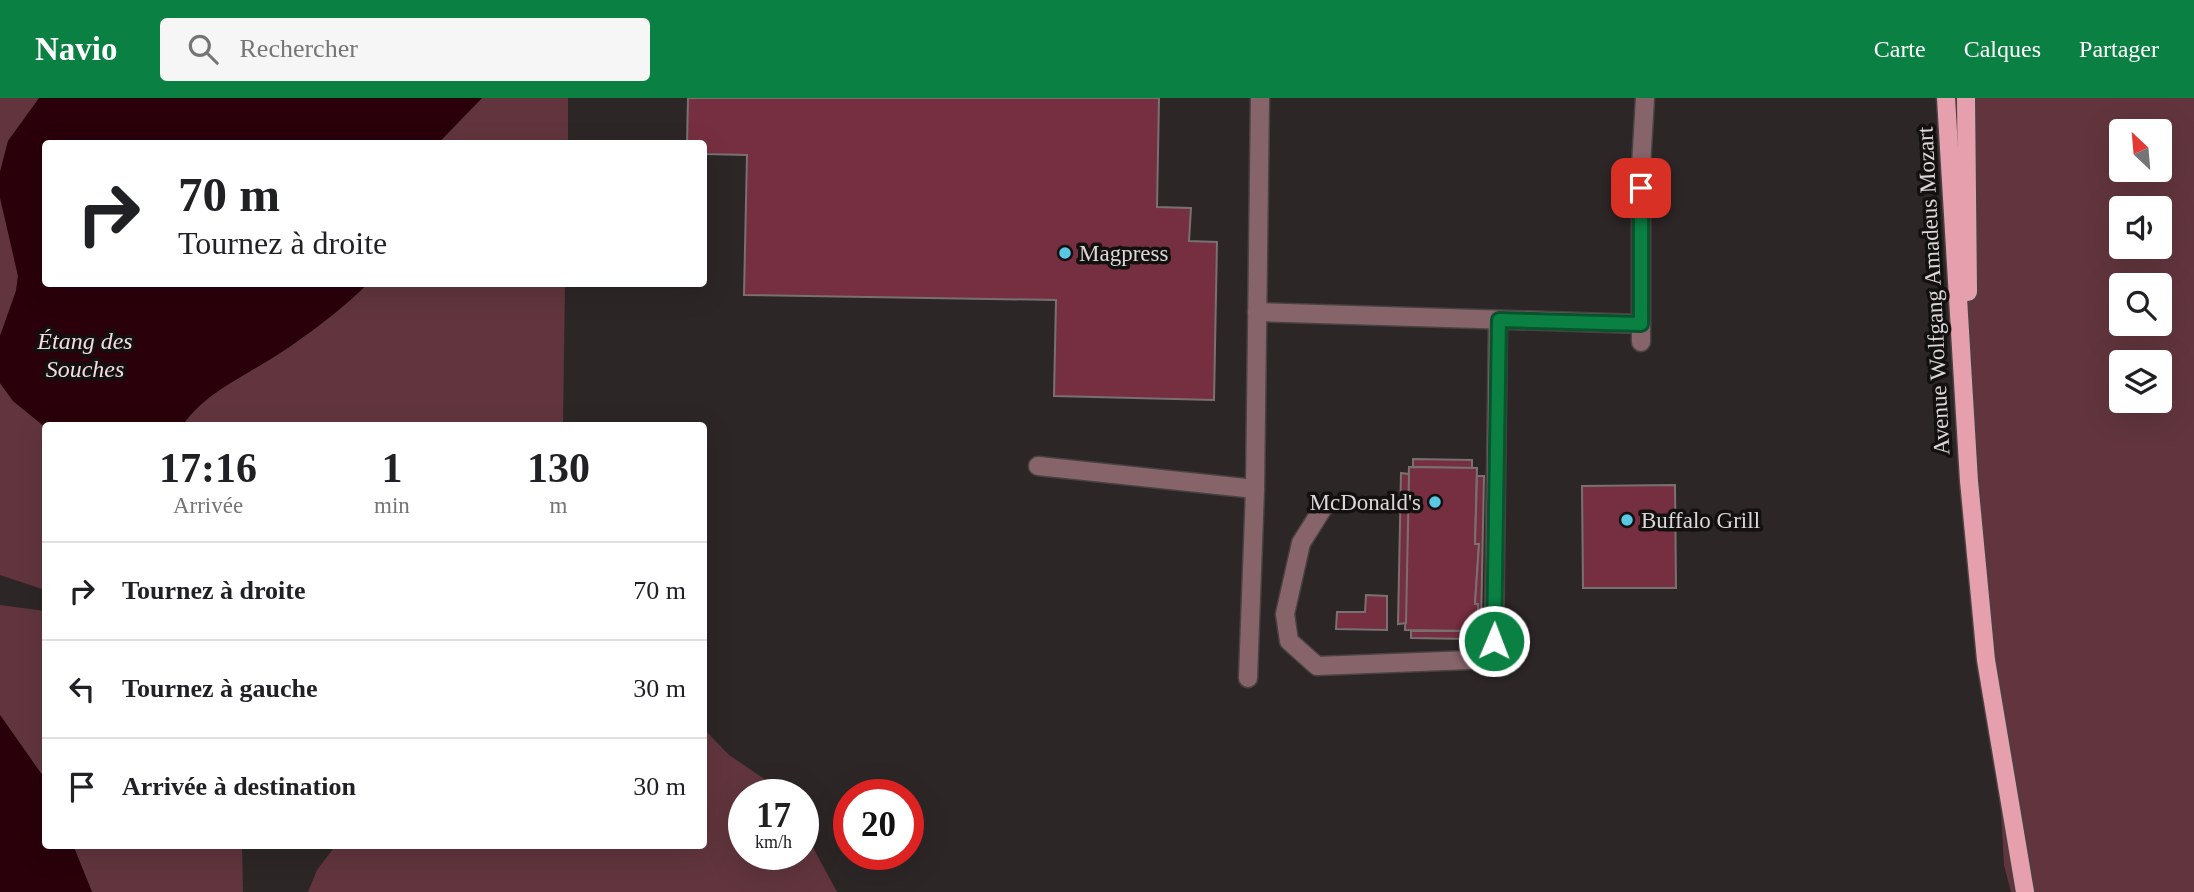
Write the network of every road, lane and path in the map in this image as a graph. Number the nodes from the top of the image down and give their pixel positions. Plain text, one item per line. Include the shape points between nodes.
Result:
1 (1260, 98) edge
2 (1645, 98) edge
3 (1966, 98) edge
4 (1946, 99) edge
5 (1257, 312) junction
6 (1499, 320) junction
7 (1038, 466) dead end
8 (1969, 481) junction
9 (1255, 489) junction
10 (1323, 508) dead end
11 (1248, 678) dead end
12 (2025, 892) edge

1 - 5 lane
2 - 6 lane via 1641,333
3 - 8 main road, Avenue Wolfgang Amadeus Mozart
4 - 8 main road, Avenue Wolfgang Amadeus Mozart
5 - 6 lane
5 - 9 lane
6 - 10 lane via 1494,641 1470,660 1317,666 1289,641 1285,614 1301,543
7 - 9 lane
8 - 12 main road, Avenue Wolfgang Amadeus Mozart via 1986,660
9 - 11 lane

